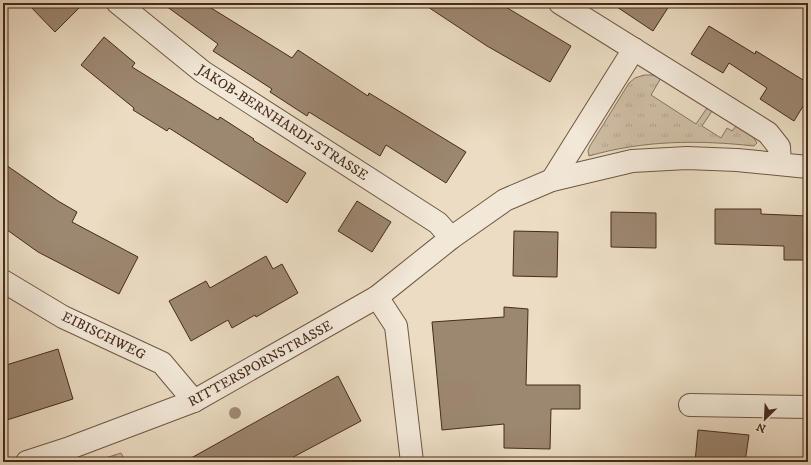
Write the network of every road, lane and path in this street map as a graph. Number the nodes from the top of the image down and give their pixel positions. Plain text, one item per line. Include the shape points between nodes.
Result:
1 (118, 3) edge
2 (560, 3) edge
3 (634, 50) junction
4 (780, 164) junction
5 (808, 167) edge
6 (552, 180) junction
7 (451, 238) junction
8 (3, 281) edge
9 (377, 298) junction
10 (194, 401) junction
11 (690, 405) dead end
12 (808, 408) edge
13 (27, 462) edge
14 (412, 462) edge

1 - 7 street, JAKOB-BERNHARDI-STRASSE via 203,72 438,223
2 - 3 street
3 - 4 street via 768,133 779,147
3 - 6 street
4 - 5 street, RITTERSPORNSTRASSE
4 - 6 street, RITTERSPORNSTRASSE via 688,158 632,161
6 - 7 street, RITTERSPORNSTRASSE via 504,200
7 - 9 street, RITTERSPORNSTRASSE
8 - 10 street, EIBISCHWEG via 63,316 162,363
9 - 10 street, RITTERSPORNSTRASSE
9 - 14 street via 396,326
10 - 13 street, RITTERSPORNSTRASSE
11 - 12 street

